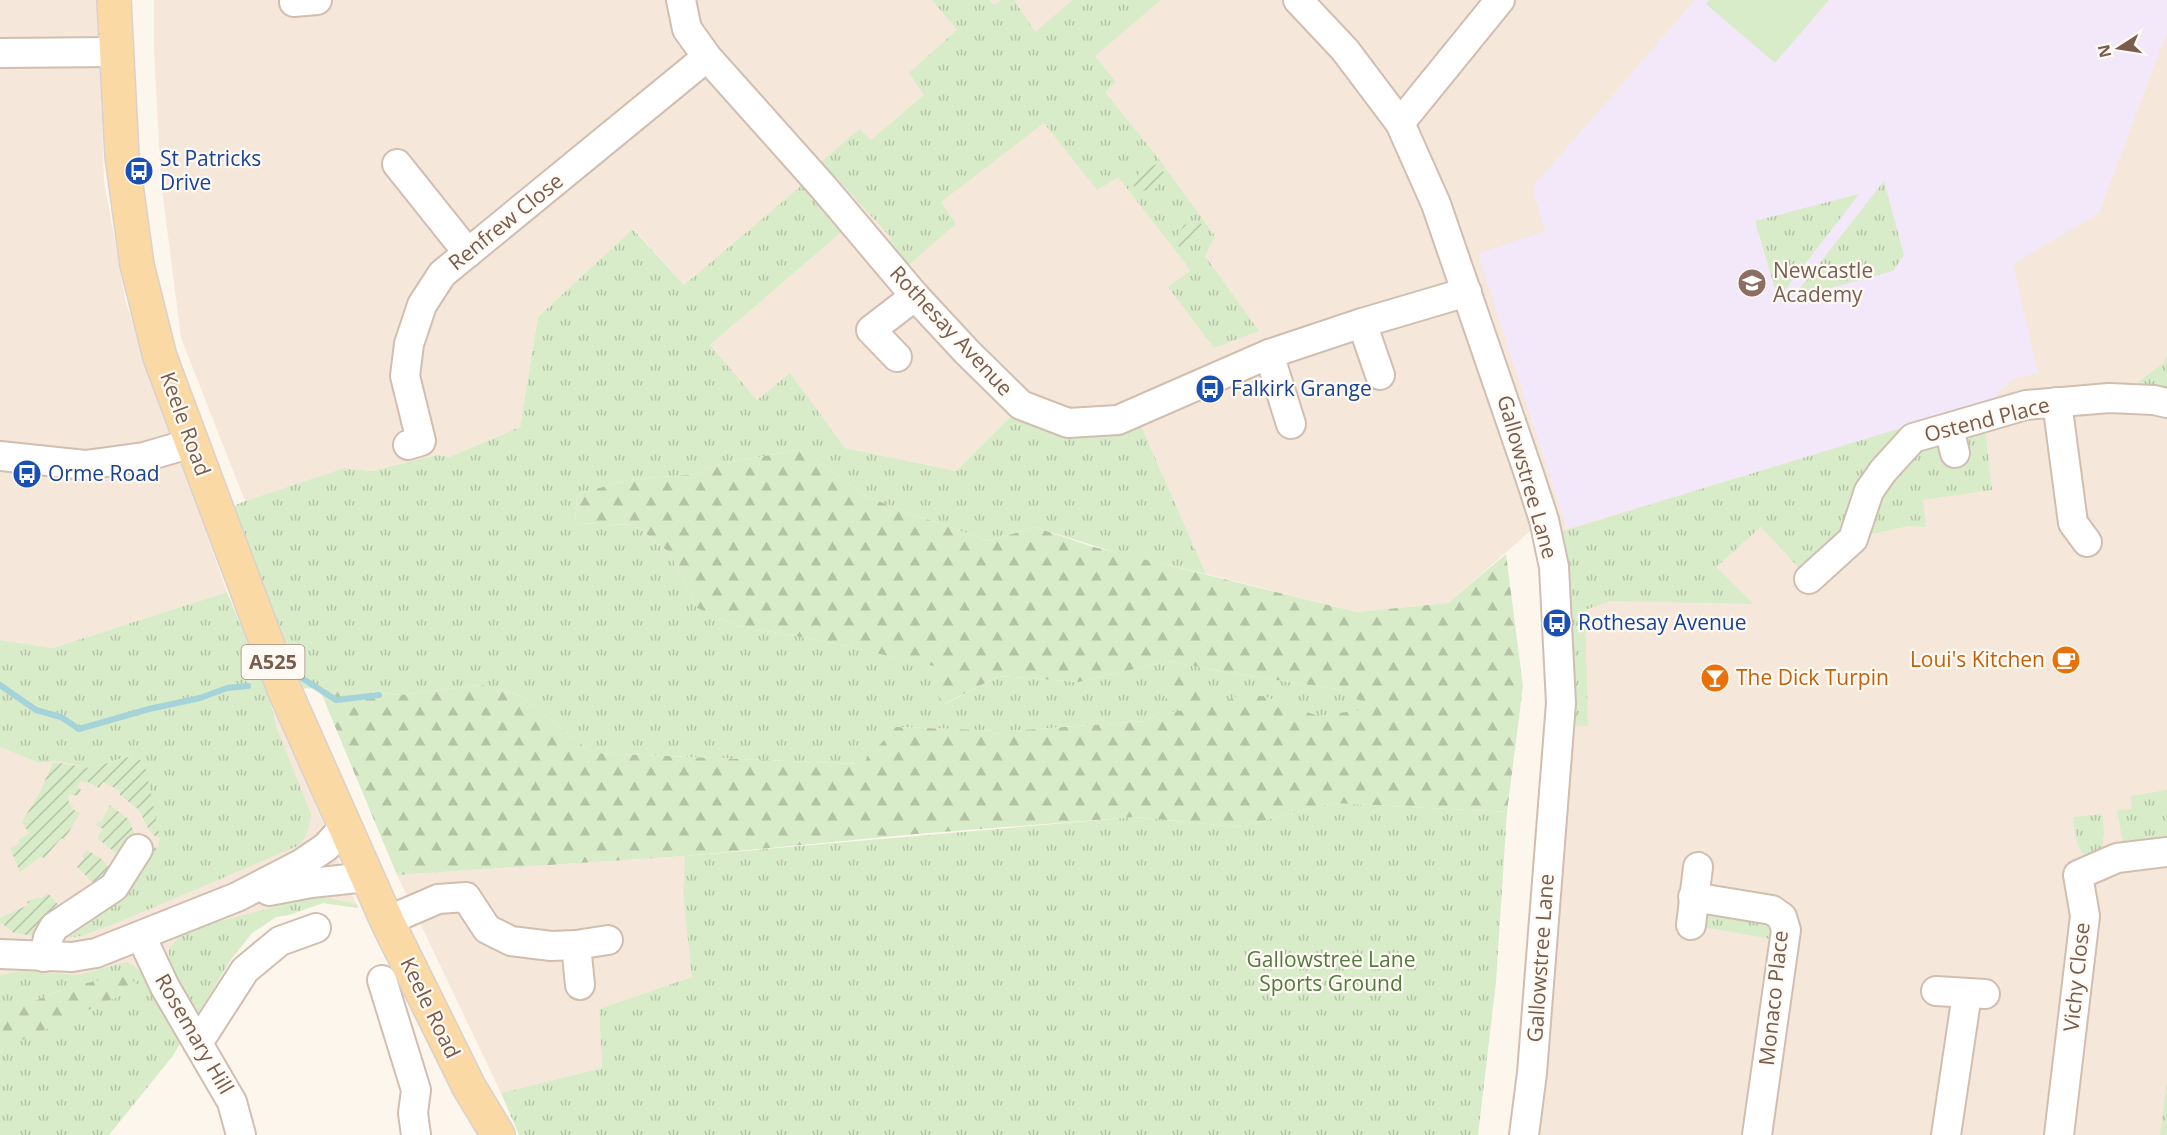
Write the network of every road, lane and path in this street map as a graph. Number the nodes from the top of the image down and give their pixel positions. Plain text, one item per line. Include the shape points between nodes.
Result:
1 (114, 0) edge
2 (681, 0) edge
3 (1298, 0) edge
4 (1500, 0) edge
5 (115, 52) junction
6 (0, 53) edge
7 (707, 57) junction
8 (1400, 123) junction
9 (396, 164) dead end
10 (468, 253) junction
11 (1467, 292) junction
12 (915, 296) junction
13 (1362, 323) junction
14 (1269, 354) junction
15 (897, 357) dead end
16 (1380, 375) dead end
17 (2057, 402) junction
18 (2167, 403) edge
19 (1291, 424) dead end
20 (192, 442) junction
21 (414, 443) dead end
22 (0, 456) edge
23 (2072, 532) dead end
24 (1809, 579) dead end
25 (344, 826) junction
26 (138, 849) dead end
27 (2167, 852) edge
28 (1698, 867) dead end
29 (367, 877) junction
30 (237, 897) junction
31 (387, 921) junction
32 (300, 926) dead end
33 (141, 936) junction
34 (608, 939) dead end
35 (576, 945) junction
36 (0, 954) edge
37 (44, 957) junction
38 (382, 980) dead end
39 (580, 986) dead end
40 (1936, 991) dead end
41 (198, 1043) junction
42 (241, 1135) edge
43 (416, 1135) edge
44 (498, 1135) edge
45 (1524, 1135) edge
46 (1757, 1135) edge
47 (1946, 1135) edge
48 (2059, 1135) edge

1 - 5 main road, Keele Road / A525
2 - 7 street, Rothesay Avenue via 687,29
3 - 8 street, Gallowstree Lane via 1345,50
4 - 8 street
5 - 6 street
5 - 20 main road, Keele Road / A525 via 122,156 136,265 160,357
7 - 10 street, Renfrew Close
7 - 12 street, Rothesay Avenue
8 - 11 street, Gallowstree Lane via 1436,204
9 - 10 street
10 - 21 street, Renfrew Close via 442,274 422,305 409,344 405,376
11 - 13 street, Rothesay Avenue
11 - 45 street, Gallowstree Lane via 1544,520 1554,567 1561,703
12 - 14 street, Rothesay Avenue via 1022,405 1068,423 1119,420
12 - 15 street via 871,330
13 - 14 street, Rothesay Avenue
13 - 16 street
14 - 19 street
17 - 18 street, Ostend Place via 2109,398
17 - 23 street
17 - 24 street, Ostend Place via 2026,405 1952,440 1913,438 1869,491 1853,539
20 - 22 street via 144,457 85,465
20 - 25 main road, Keele Road / A525 via 284,689
25 - 29 main road, Keele Road / A525
25 - 30 street via 326,847 301,864
26 - 37 street via 114,887 54,927
27 - 48 street, Vichy Close via 2117,858 2078,875 2085,916
28 - 46 street, Monaco Place via 1692,911 1772,910 1782,917 1786,930
29 - 30 street
29 - 31 main road, Keele Road / A525
30 - 33 street
31 - 35 street via 438,899 466,897 487,929 511,941 536,946
31 - 44 main road, Keele Road / A525 via 469,1087
32 - 41 street via 245,970
33 - 37 street via 84,956
33 - 41 street, Rosemary Hill
34 - 35 street
35 - 39 street
36 - 37 street
38 - 43 street via 416,1090
40 - 47 street via 1976,994
41 - 42 street, Rosemary Hill via 232,1102

